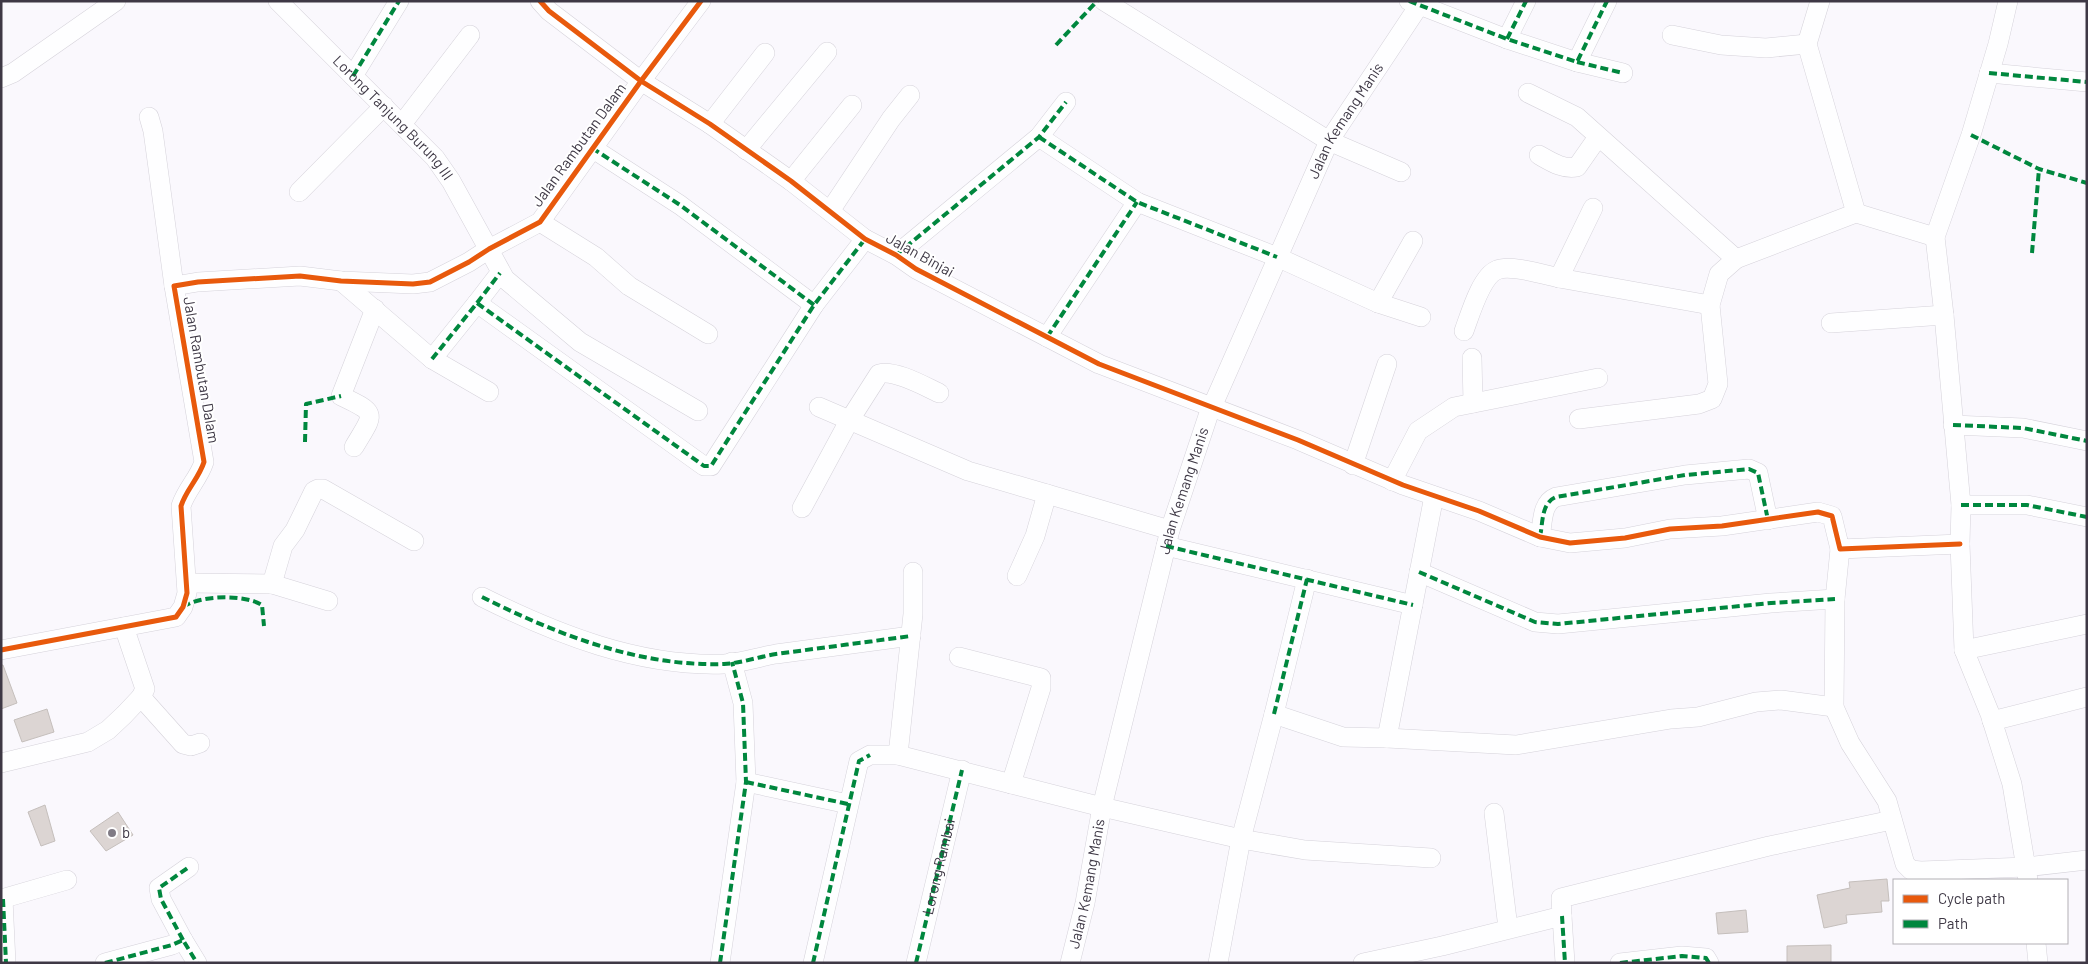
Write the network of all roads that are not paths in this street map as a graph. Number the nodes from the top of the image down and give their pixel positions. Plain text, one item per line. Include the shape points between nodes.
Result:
1 (116, 1) edge
2 (278, 1) edge
3 (399, 1) edge
4 (540, 1) edge
5 (701, 1) edge
6 (1104, 1) edge
7 (1526, 1) edge
8 (1607, 1) edge
9 (1820, 1) edge
10 (2008, 1) edge
11 (1417, 3) edge
12 (470, 35) dead end
13 (1672, 35) dead end
14 (1507, 39) junction
15 (1807, 44) junction
16 (826, 52) dead end
17 (765, 53) dead end
18 (1577, 62) junction
19 (1624, 73) dead end
20 (1988, 73) junction
21 (354, 76) junction
22 (1, 78) edge
23 (641, 81) junction
24 (2087, 82) edge
25 (1528, 93) dead end
26 (910, 95) dead end
27 (1066, 102) dead end
28 (852, 105) dead end
29 (384, 106) junction
30 (149, 117) dead end
31 (402, 124) junction
32 (710, 124) junction
33 (1038, 137) junction
34 (1598, 137) junction
35 (1329, 141) junction
36 (592, 148) junction
37 (746, 150) junction
38 (1539, 155) dead end
39 (1401, 172) dead end
40 (791, 182) junction
41 (300, 192) dead end
42 (1137, 202) junction
43 (1593, 208) dead end
44 (830, 210) junction
45 (1856, 213) junction
46 (540, 222) junction
47 (1935, 237) junction
48 (864, 239) junction
49 (1413, 241) dead end
50 (489, 248) junction
51 (896, 255) junction
52 (1277, 257) junction
53 (1736, 259) junction
54 (500, 273) junction
55 (1559, 278) junction
56 (342, 281) junction
57 (174, 286) junction
58 (477, 303) junction
59 (1378, 303) junction
60 (814, 305) junction
61 (1710, 305) junction
62 (375, 309) junction
63 (1944, 315) junction
64 (1421, 318) dead end
65 (1831, 323) dead end
66 (1464, 331) dead end
67 (708, 334) dead end
68 (1047, 337) junction
69 (1472, 358) dead end
70 (432, 359) junction
71 (1387, 364) dead end
72 (1598, 378) dead end
73 (489, 392) dead end
74 (939, 392) dead end
75 (1473, 403) junction
76 (819, 407) dead end
77 (1212, 408) junction
78 (698, 411) dead end
79 (1579, 419) dead end
80 (849, 421) junction
81 (1953, 425) junction
82 (2087, 441) edge
83 (354, 447) dead end
84 (1353, 465) junction
85 (1392, 481) junction
86 (1047, 494) junction
87 (1434, 496) junction
88 (1961, 505) junction
89 (802, 508) dead end
90 (2087, 517) edge
91 (1768, 520) junction
92 (1540, 537) junction
93 (1168, 538) junction
94 (414, 541) dead end
95 (1960, 544) junction
96 (1840, 549) junction
97 (913, 572) dead end
98 (1419, 572) junction
99 (1017, 576) dead end
100 (1307, 580) junction
101 (187, 583) junction
102 (272, 584) junction
103 (482, 597) dead end
104 (1834, 599) junction
105 (328, 601) dead end
106 (1413, 605) junction
107 (2087, 624) edge
108 (124, 626) junction
109 (911, 636) junction
110 (1, 650) edge
111 (1964, 650) junction
112 (959, 657) dead end
113 (732, 662) junction
114 (141, 697) junction
115 (2087, 697) edge
116 (1834, 707) junction
117 (1274, 714) junction
118 (1992, 721) junction
119 (1387, 738) junction
120 (200, 743) dead end
121 (898, 755) junction
122 (1, 763) edge
123 (962, 770) junction
124 (746, 782) junction
125 (1011, 784) junction
126 (848, 804) junction
127 (1102, 807) junction
128 (1494, 813) dead end
129 (1892, 820) junction
130 (1241, 839) junction
131 (1431, 858) dead end
132 (2087, 860) edge
133 (189, 867) dead end
134 (2027, 874) edge
135 (67, 880) dead end
136 (2, 899) edge
137 (1562, 916) junction
138 (1508, 928) junction
139 (183, 940) junction
140 (2036, 944) edge
141 (1441, 955) edge
142 (1224, 961) edge
143 (6, 963) edge
144 (106, 963) edge
145 (197, 963) edge
146 (720, 963) edge
147 (813, 963) edge
148 (916, 963) edge
149 (1070, 963) edge
150 (1363, 963) edge
151 (1565, 963) edge
152 (1620, 963) edge
153 (1710, 963) edge
154 (2038, 963) edge

1 - 22 street via 13,73
2 - 21 street, Lorong Tanjung Burung III
3 - 21 street
4 - 23 street, Jalan Binjai
5 - 23 street, Jalan Rambutan Dalam
6 - 35 street
7 - 14 street
8 - 18 street
9 - 15 street
10 - 20 street
11 - 14 street
11 - 35 street, Jalan Kemang Manis
12 - 31 street
13 - 15 street via 1721,45 1766,48
14 - 18 street
15 - 45 street
16 - 37 street
17 - 32 street
18 - 19 street
20 - 24 street
20 - 47 street via 1971,135
21 - 29 street, Lorong Tanjung Burung III
23 - 32 street, Jalan Binjai
23 - 36 street, Jalan Rambutan Dalam
25 - 34 street via 1576,117
26 - 44 street
27 - 33 street
28 - 40 street
29 - 31 street, Lorong Tanjung Burung III
29 - 41 street
30 - 57 street
31 - 50 street, Lorong Tanjung Burung III via 435,158
32 - 37 street, Jalan Binjai
33 - 42 street
33 - 51 street
34 - 38 street via 1577,167 1556,165
34 - 53 street
35 - 39 street
35 - 52 street, Jalan Kemang Manis
36 - 46 street, Jalan Rambutan Dalam
36 - 60 street via 680,205
37 - 40 street, Jalan Binjai
40 - 44 street, Jalan Binjai
42 - 52 street
42 - 68 street
43 - 55 street
44 - 48 street, Jalan Binjai
45 - 47 street
45 - 53 street
46 - 50 street, Jalan Rambutan Dalam
46 - 67 street via 596,257 629,286
47 - 63 street
48 - 51 street, Jalan Binjai
48 - 60 street
49 - 59 street
50 - 54 street, Lorong Tanjung Burung III
50 - 56 street, Jalan Rambutan Dalam via 470,262 430,282
51 - 68 street, Jalan Binjai via 916,269
52 - 59 street
52 - 77 street, Jalan Kemang Manis
53 - 61 street via 1719,274
54 - 58 street
54 - 78 street via 580,342
55 - 61 street
55 - 66 street via 1512,268 1497,269 1487,279
56 - 57 street, Jalan Rambutan Dalam via 300,276
56 - 62 street
57 - 101 street, Jalan Rambutan Dalam via 204,462 181,506
58 - 60 street via 704,466 711,466
58 - 70 street
59 - 64 street
61 - 79 street via 1718,384 1712,399 1700,404
62 - 70 street
62 - 83 street via 341,396 365,407 370,413 371,419
63 - 65 street
63 - 81 street
68 - 77 street, Jalan Binjai via 1099,364
69 - 75 street
70 - 73 street
71 - 84 street
72 - 75 street
74 - 80 street via 884,372 875,378
75 - 85 street via 1454,407 1418,431
76 - 80 street
77 - 84 street, Jalan Binjai via 1298,440
77 - 93 street, Jalan Kemang Manis
80 - 86 street via 968,471
80 - 89 street
81 - 82 street via 2023,428
81 - 88 street
84 - 85 street, Jalan Binjai
85 - 87 street, Jalan Binjai
86 - 93 street
86 - 99 street via 1035,536
87 - 92 street, Jalan Binjai
87 - 98 street
88 - 90 street via 2027,505
88 - 95 street
91 - 92 street, Jalan Binjai via 1570,543
91 - 92 street via 1758,473 1749,469 1686,475 1556,497 1546,504
91 - 96 street, Jalan Binjai via 1818,512 1832,516
93 - 100 street
93 - 127 street, Jalan Kemang Manis
94 - 102 street via 318,489 283,546
95 - 96 street
95 - 111 street
96 - 104 street
97 - 109 street
98 - 104 street via 1535,622 1558,624
98 - 106 street
100 - 106 street
100 - 117 street
101 - 102 street
101 - 108 street, Jalan Rambutan Dalam via 183,607 176,617
102 - 105 street
103 - 113 street via 529,621 597,646 679,663
104 - 116 street
106 - 119 street
107 - 111 street
108 - 110 street, Jalan Rambutan Dalam
108 - 114 street via 144,689
109 - 113 street
109 - 121 street
111 - 118 street
112 - 125 street via 1040,678 1041,688
113 - 124 street via 743,703
114 - 120 street via 183,744
114 - 122 street via 108,730 88,742
115 - 118 street
116 - 119 street via 1781,700 1756,702 1698,717 1516,745
116 - 129 street via 1850,743 1887,801
117 - 119 street via 1343,737
117 - 130 street
118 - 134 street via 2012,784
121 - 123 street
121 - 126 street via 870,755 859,761
123 - 125 street
123 - 148 street, Lorong Rambai
124 - 126 street
124 - 146 street
125 - 127 street
126 - 147 street
127 - 130 street
127 - 149 street, Jalan Kemang Manis via 1085,903
128 - 138 street
129 - 134 street via 1905,864 1911,870
129 - 137 street via 1769,846 1561,898
130 - 131 street via 1305,850
130 - 142 street
132 - 134 street
133 - 139 street via 159,888 161,899
135 - 136 street
136 - 143 street
137 - 138 street
137 - 151 street
138 - 141 street
139 - 144 street
139 - 145 street
140 - 154 street
141 - 150 street
152 - 153 street via 1682,956 1706,958

